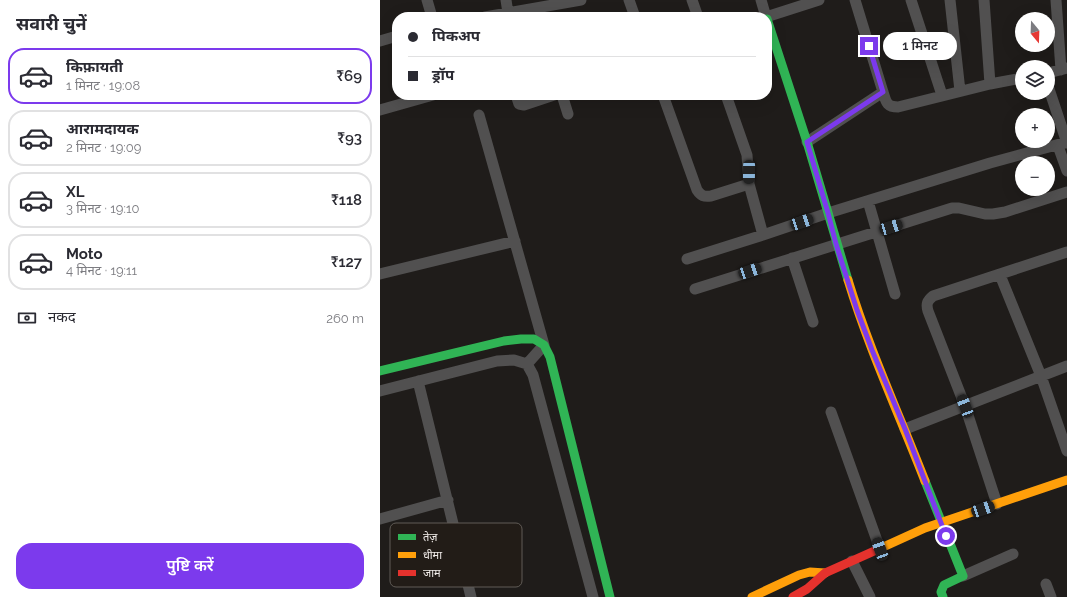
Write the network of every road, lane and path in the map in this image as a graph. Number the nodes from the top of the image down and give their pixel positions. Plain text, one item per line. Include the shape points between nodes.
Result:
1 (427, 0) edge
2 (506, 0) edge
3 (581, 0) edge
4 (629, 0) edge
5 (692, 0) edge
6 (761, 0) edge
7 (819, 0) edge
8 (855, 0) edge
9 (911, 0) edge
10 (950, 0) edge
11 (984, 0) edge
12 (1056, 0) edge
13 (431, 12) edge
14 (508, 12) edge
15 (537, 12) edge
16 (633, 12) edge
17 (696, 12) edge
18 (765, 12) edge
19 (772, 16) edge
20 (772, 34) edge
21 (392, 37) edge
22 (380, 41) edge
23 (1064, 69) edge
24 (1015, 79) edge
25 (990, 84) junction
26 (960, 91) junction
27 (883, 92) junction
28 (942, 95) junction
29 (415, 100) edge
30 (518, 100) edge
31 (539, 100) edge
32 (564, 100) edge
33 (665, 100) edge
34 (728, 100) edge
35 (1052, 100) edge
36 (380, 110) edge
37 (568, 114) dead end
38 (479, 115) dead end
39 (807, 142) junction
40 (1064, 144) edge
41 (1067, 171) edge
42 (749, 184) junction
43 (1067, 192) edge
44 (868, 201) junction
45 (828, 213) junction
46 (877, 231) junction
47 (763, 236) junction
48 (515, 242) junction
49 (836, 244) junction
50 (1067, 252) edge
51 (792, 258) junction
52 (688, 259) dead end
53 (380, 274) edge
54 (1000, 275) junction
55 (695, 289) dead end
56 (895, 294) dead end
57 (813, 322) dead end
58 (544, 345) junction
59 (527, 364) junction
60 (1067, 366) edge
61 (380, 371) edge
62 (1040, 376) junction
63 (418, 381) junction
64 (380, 391) edge
65 (965, 406) junction
66 (831, 412) dead end
67 (905, 429) junction
68 (1067, 452) edge
69 (1067, 480) edge
70 (448, 500) junction
71 (997, 504) junction
72 (380, 519) edge
73 (453, 523) edge
74 (940, 523) junction
75 (880, 549) junction
76 (1013, 554) dead end
77 (852, 562) junction
78 (825, 573) junction
79 (963, 576) junction
80 (1046, 584) dead end
81 (469, 587) edge
82 (795, 596) edge
83 (471, 597) edge
84 (593, 597) edge
85 (610, 597) edge
86 (752, 597) edge
87 (870, 597) edge
88 (943, 597) edge
89 (1051, 597) edge

1 - 13 street
2 - 14 street
3 - 15 street
4 - 16 street
5 - 17 street
6 - 18 street
7 - 19 street
8 - 27 street
9 - 28 street
10 - 26 street
11 - 25 street
12 - 23 street
20 - 39 street
21 - 22 street
24 - 25 street
25 - 26 street
26 - 28 street
27 - 28 street via 892,107
27 - 39 street
29 - 36 street
30 - 31 street via 519,104 524,105
32 - 37 street
33 - 42 street via 700,194 705,197 711,196
34 - 42 street via 747,155
35 - 40 street
38 - 48 street
39 - 45 street
40 - 41 street
40 - 44 street via 990,163
42 - 47 street
43 - 46 street via 993,214 952,208
44 - 45 street
44 - 46 street
45 - 47 street
45 - 49 street
46 - 49 street
46 - 56 street
47 - 52 street
48 - 53 street
48 - 58 street
49 - 51 street
49 - 67 street via 857,310
50 - 54 street
51 - 55 street
51 - 57 street
54 - 62 street
54 - 65 street via 933,296 928,300 928,311
58 - 59 street
58 - 61 street via 534,339 504,341
58 - 85 street via 550,356
59 - 63 street via 514,360 496,361
59 - 84 street via 533,375
60 - 62 street
62 - 65 street
62 - 68 street
63 - 64 street
63 - 70 street
65 - 67 street
65 - 71 street
66 - 75 street
67 - 74 street
69 - 71 street
70 - 72 street
70 - 73 street
71 - 74 street
74 - 75 street
74 - 79 street
75 - 77 street
76 - 79 street
77 - 78 street
77 - 87 street
78 - 82 street
78 - 86 street via 810,572 799,575
79 - 88 street via 944,585 941,592
80 - 89 street
81 - 83 street

